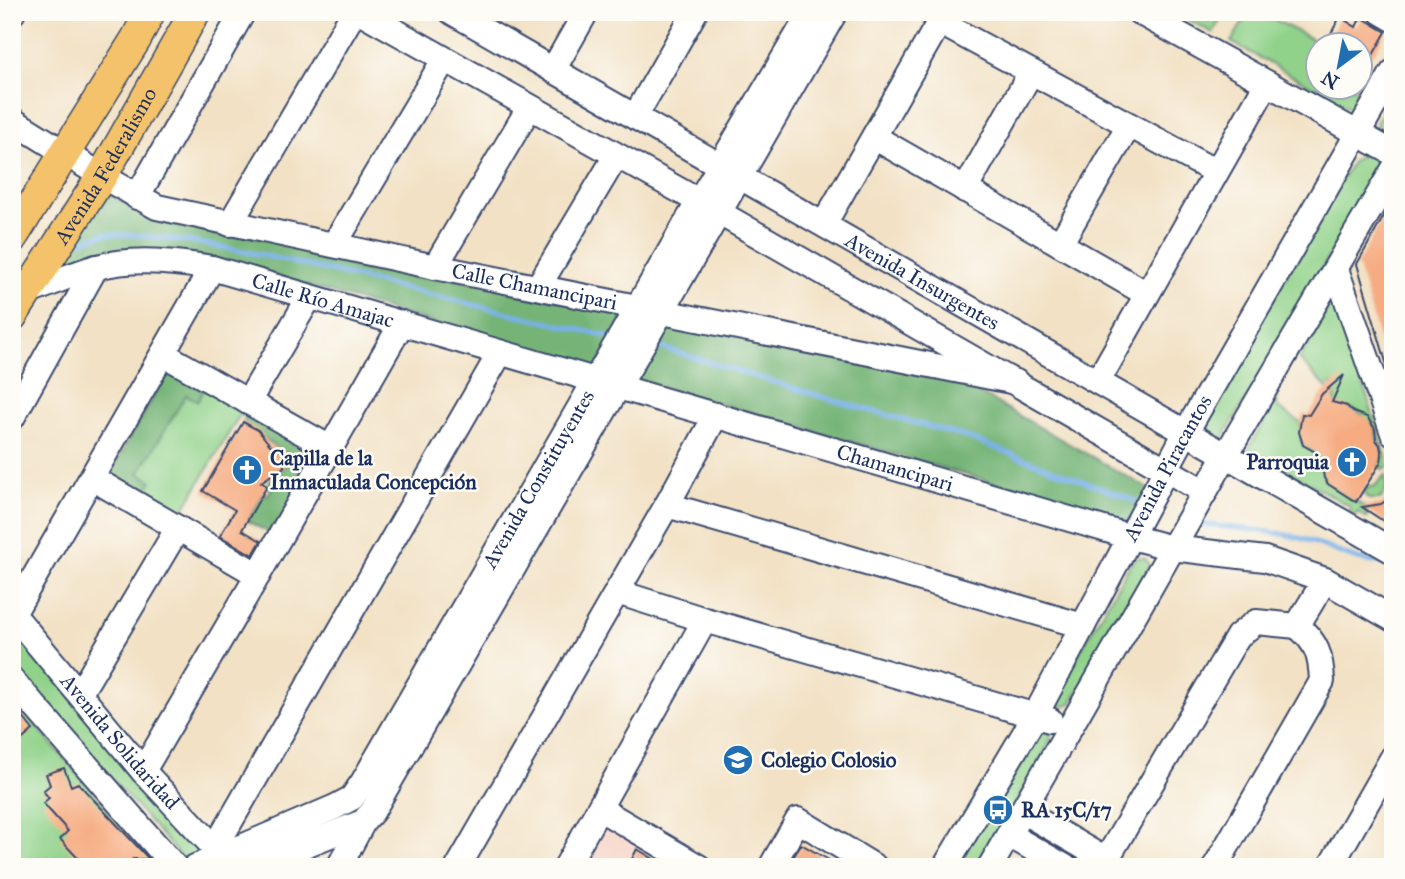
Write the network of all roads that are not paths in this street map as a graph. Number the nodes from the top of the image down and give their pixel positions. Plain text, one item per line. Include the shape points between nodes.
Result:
1 (150, 12) edge
2 (195, 12) edge
3 (243, 12) edge
4 (354, 12) edge
5 (361, 12) edge
6 (586, 12) edge
7 (695, 12) edge
8 (811, 12) edge
9 (835, 12) edge
10 (1139, 12) edge
11 (1381, 12) edge
12 (465, 15) edge
13 (942, 17) edge
14 (1393, 19) edge
15 (444, 60) junction
16 (553, 71) junction
17 (1031, 72) junction
18 (1393, 72) edge
19 (1267, 83) junction
20 (529, 108) junction
21 (635, 117) junction
22 (13, 122) edge
23 (1129, 125) junction
24 (1356, 134) junction
25 (874, 137) junction
26 (1393, 153) edge
27 (66, 154) junction
28 (616, 156) junction
29 (730, 170) junction
30 (1393, 170) edge
31 (1216, 173) junction
32 (102, 176) junction
33 (965, 190) junction
34 (137, 198) junction
35 (708, 206) junction
36 (230, 224) junction
37 (824, 224) junction
38 (12, 239) edge
39 (1060, 244) junction
40 (334, 245) junction
41 (96, 267) junction
42 (435, 267) junction
43 (212, 268) junction
44 (1336, 269) junction
45 (538, 287) junction
46 (29, 292) junction
47 (1147, 294) junction
48 (309, 298) junction
49 (649, 310) junction
50 (12, 316) edge
51 (402, 323) junction
52 (500, 353) junction
53 (163, 354) junction
54 (1098, 381) junction
55 (1016, 382) junction
56 (607, 384) junction
57 (248, 402) junction
58 (716, 415) junction
59 (12, 418) edge
60 (1186, 432) junction
61 (1393, 433) edge
62 (331, 449) junction
63 (1226, 455) junction
64 (1166, 469) junction
65 (92, 478) junction
66 (1205, 492) junction
67 (667, 505) junction
68 (178, 528) junction
69 (1131, 537) junction
70 (1388, 545) edge
71 (1172, 548) junction
72 (258, 575) junction
73 (1325, 580) junction
74 (617, 592) junction
75 (475, 613) junction
76 (13, 614) edge
77 (1393, 619) edge
78 (705, 620) junction
79 (1083, 626) junction
80 (1297, 626) junction
81 (12, 680) edge
82 (80, 693) junction
83 (1035, 716) junction
84 (1070, 727) junction
85 (1393, 757) edge
86 (143, 771) junction
87 (600, 810) junction
88 (1022, 811) junction
89 (363, 822) junction
90 (1009, 835) junction
91 (223, 857) edge
92 (1104, 863) edge
93 (175, 867) edge
94 (195, 867) edge
95 (249, 867) edge
96 (339, 867) edge
97 (458, 867) edge
98 (566, 867) edge
99 (699, 867) edge
100 (771, 867) edge
101 (875, 867) edge
102 (945, 867) edge
103 (990, 867) edge
104 (1065, 867) edge
105 (1215, 867) edge
106 (1330, 867) edge

1 - 27 main road, Avenida Federalismo
2 - 32 main road, Avenida Federalismo
3 - 34 street
4 - 36 street
5 - 15 street, Avenida Insurgentes
6 - 16 street
7 - 21 street
8 - 29 street, Avenida Constituyentes
9 - 29 street, Avenida Constituyentes
10 - 19 street
11 - 14 street
12 - 16 street, Avenida Insurgentes
13 - 17 street
13 - 25 street
15 - 20 street, Avenida Insurgentes
15 - 40 street
16 - 21 street, Avenida Insurgentes
17 - 23 street
17 - 33 street
18 - 24 street, Avenida Piracantos
19 - 24 street
19 - 31 street
20 - 28 street, Avenida Insurgentes
20 - 42 street
21 - 29 street, Avenida Insurgentes
22 - 27 street, Calle Chamancipari
23 - 31 street
23 - 39 street
24 - 26 street
24 - 60 street, Avenida Piracantos
25 - 33 street
25 - 37 street
27 - 32 street, Calle Chamancipari
27 - 38 main road, Avenida Federalismo
28 - 35 street, Avenida Insurgentes
28 - 45 street
29 - 35 street, Avenida Constituyentes
29 - 37 street, Avenida Insurgentes
30 - 44 street, Avenida Piracantos
31 - 47 street
32 - 34 street, Calle Chamancipari
32 - 46 main road, Avenida Federalismo
33 - 39 street
34 - 36 street, Calle Chamancipari
35 - 49 street, Avenida Constituyentes
35 - 55 street, Avenida Insurgentes
36 - 40 street, Calle Chamancipari
37 - 54 street, Avenida Insurgentes
39 - 47 street
40 - 42 street, Calle Chamancipari
41 - 43 street, Calle Río Amajac via 168,261
41 - 46 street, Calle Río Amajac
41 - 59 street
42 - 45 street, Calle Chamancipari
43 - 48 street, Calle Río Amajac
43 - 53 street
44 - 61 street
44 - 63 street, Avenida Piracantos
45 - 49 street, Calle Chamancipari
46 - 50 main road, Avenida Federalismo
47 - 54 street
48 - 51 street, Calle Río Amajac
48 - 57 street
49 - 55 street, Calle Chamancipari
49 - 56 street, Avenida Constituyentes
51 - 52 street, Calle Río Amajac
51 - 62 street
52 - 56 street, Calle Río Amajac
52 - 91 street
53 - 57 street
53 - 65 street
54 - 60 street, Avenida Insurgentes
55 - 64 street, Avenida Insurgentes
56 - 58 street, Chamancipari
56 - 75 street, Avenida Constituyentes
57 - 62 street
58 - 67 street
58 - 69 street, Chamancipari
60 - 63 street, Avenida Insurgentes
60 - 64 street, Avenida Piracantos
62 - 72 street
63 - 66 street, Avenida Piracantos
63 - 70 street, Avenida Insurgentes
64 - 66 street, Avenida Insurgentes
64 - 69 street, Avenida Piracantos
65 - 68 street
65 - 76 street
66 - 71 street, Avenida Piracantos
67 - 74 street
67 - 79 street
68 - 72 street
68 - 82 street
69 - 71 street, Chamancipari
69 - 79 street, Avenida Piracantos
71 - 73 street via 1265,559
71 - 84 street, Avenida Piracantos
72 - 86 street
73 - 77 street
73 - 80 street
74 - 78 street
74 - 97 street
75 - 89 street, Avenida Constituyentes
75 - 91 street, Avenida Constituyentes via 352,798
76 - 82 street, Avenida Solidaridad
78 - 83 street
78 - 87 street
79 - 83 street, Avenida Piracantos
80 - 92 street via 1256,622 1238,636
80 - 105 street via 1311,637 1322,681
81 - 93 street, Avenida Solidaridad
82 - 86 street, Avenida Solidaridad
83 - 84 street
83 - 102 street, Avenida Piracantos
84 - 88 street, Avenida Piracantos
85 - 106 street
86 - 91 street, Avenida Solidaridad
87 - 98 street
87 - 99 street
88 - 90 street, Avenida Piracantos
88 - 92 street
89 - 95 street
89 - 96 street, Avenida Constituyentes
90 - 103 street, Avenida Piracantos
90 - 104 street
91 - 94 street, Avenida Constituyentes
100 - 101 street via 798,820

